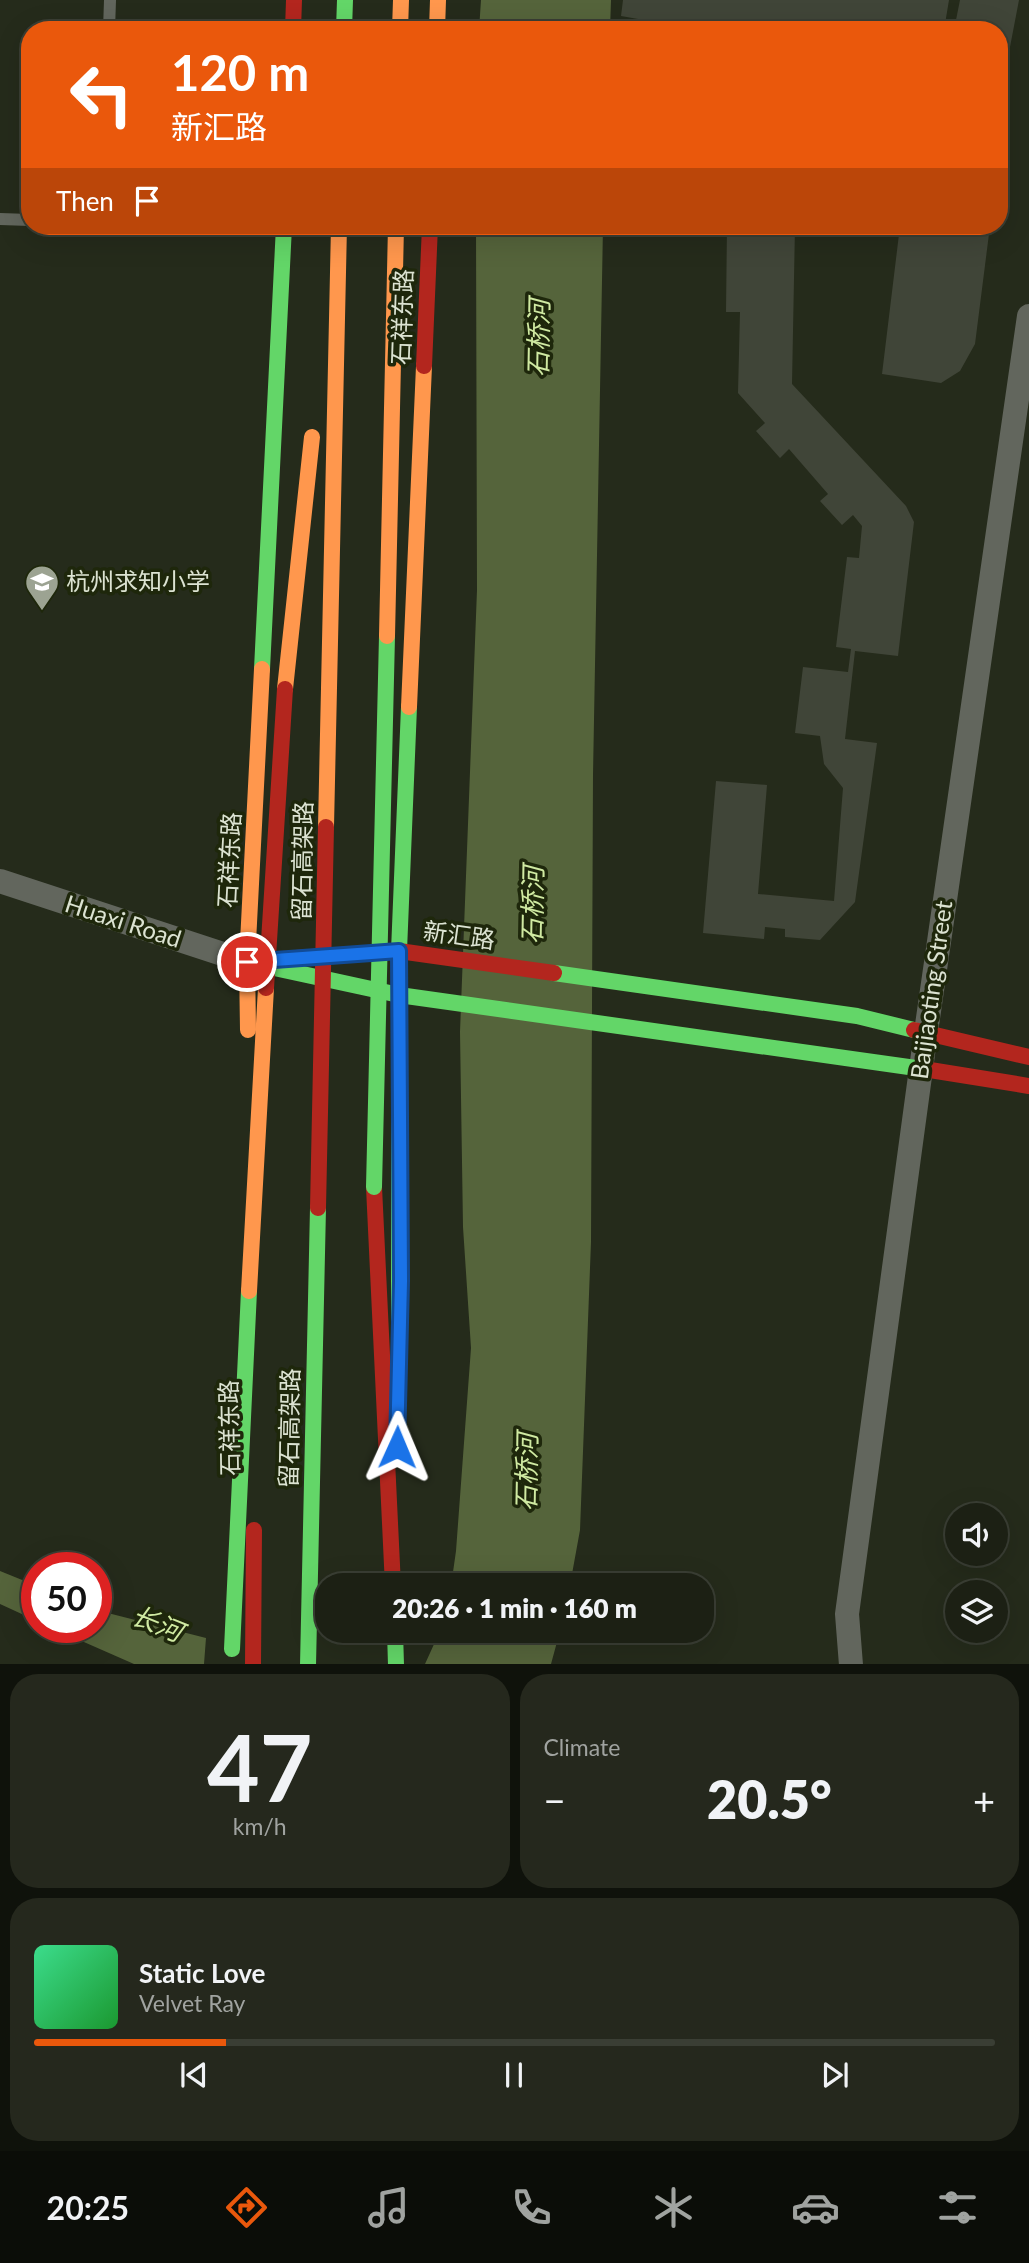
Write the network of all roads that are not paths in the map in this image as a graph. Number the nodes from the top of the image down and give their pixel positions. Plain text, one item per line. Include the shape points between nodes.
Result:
1 (110, 0) edge
2 (295, 0) edge
3 (345, 0) edge
4 (401, 0) edge
5 (438, 0) edge
6 (109, 21) edge
7 (294, 21) edge
8 (344, 21) edge
9 (400, 21) edge
10 (437, 21) edge
11 (0, 219) edge
12 (21, 219) edge
13 (284, 235) edge
14 (336, 235) edge
15 (337, 235) edge
16 (396, 235) edge
17 (430, 235) edge
18 (1029, 316) edge
19 (319, 375) dead end
20 (315, 415) dead end
21 (0, 881) edge
22 (399, 951) junction
23 (247, 962) junction
24 (399, 995) junction
25 (926, 1032) junction
26 (1029, 1058) edge
27 (921, 1069) junction
28 (1029, 1086) edge
29 (374, 1187) junction
30 (371, 1476) dead end
31 (392, 1573) edge
32 (393, 1573) edge
33 (393, 1643) edge
34 (231, 1659) edge
35 (253, 1664) edge
36 (308, 1664) edge
37 (394, 1664) edge
38 (851, 1664) edge

1 - 6 lane
2 - 7 main road
3 - 8 main road
4 - 9 main road
5 - 10 main road
11 - 12 lane
13 - 23 main road, 石祥东路
14 - 19 main road
15 - 36 main road, 留石高架路, bridge
16 - 29 main road, bridge
17 - 22 main road, 石祥东路
18 - 25 street, Baijiaoting Street
20 - 34 main road, bridge via 282,714
21 - 23 street, Huaxi Road
22 - 23 main road, 新汇路
22 - 24 main road, 石祥东路
22 - 25 main road, 新汇路 via 857,1016
23 - 24 main road
23 - 35 main road, 石祥东路
24 - 27 main road
24 - 32 main road, 石祥东路 via 401,1281
25 - 26 main road, 新汇路
25 - 27 street, Baijiaoting Street
27 - 28 main road
27 - 38 street, Baijiaoting Street via 847,1614
29 - 30 main road
29 - 31 main road
33 - 37 main road

